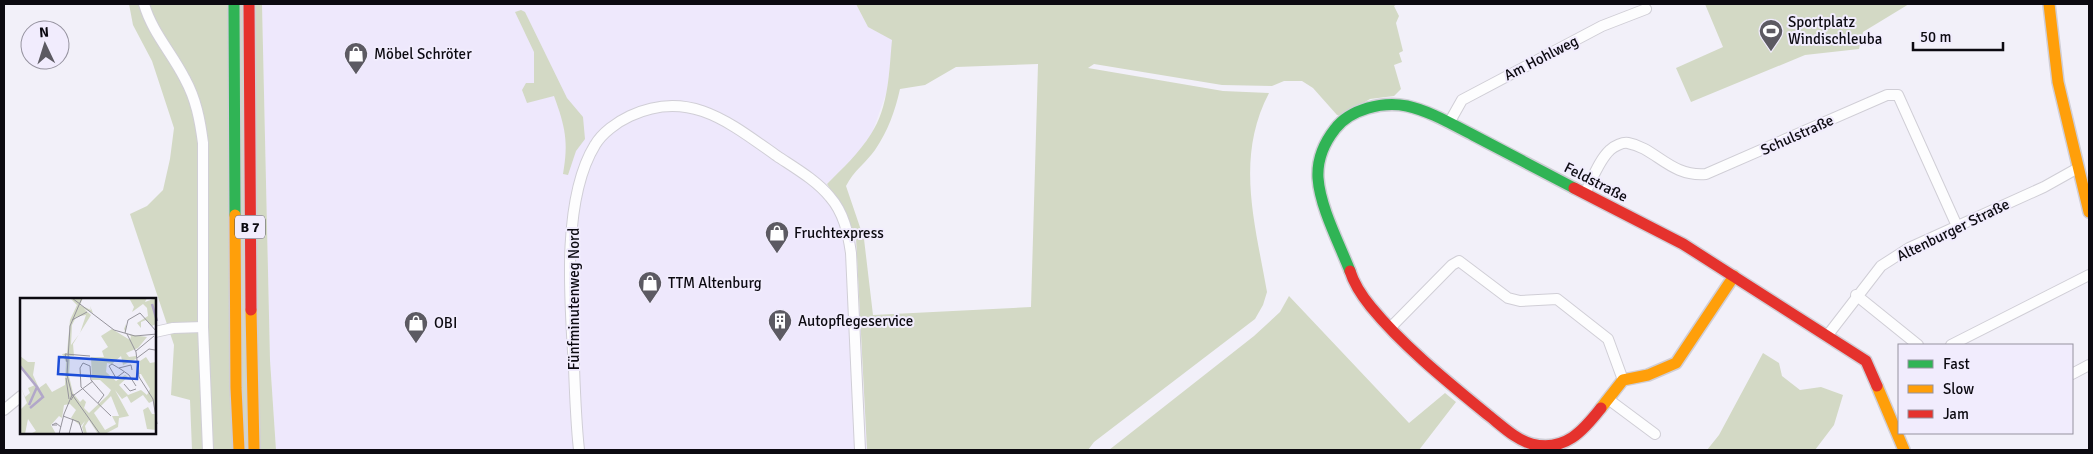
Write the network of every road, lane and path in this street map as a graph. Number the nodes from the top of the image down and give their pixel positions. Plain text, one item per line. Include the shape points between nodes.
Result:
1 (144, 4) edge
2 (234, 4) edge
3 (249, 4) edge
4 (2049, 4) edge
5 (1646, 9) dead end
6 (1449, 123) junction
7 (2078, 168) junction
8 (1585, 193) junction
9 (2089, 212) edge
10 (1957, 226) junction
11 (2089, 275) edge
12 (1734, 276) junction
13 (1856, 295) junction
14 (1392, 326) junction
15 (203, 327) junction
16 (156, 332) edge
17 (1827, 336) junction
18 (1917, 344) edge
19 (1953, 344) edge
20 (2089, 364) edge
21 (2073, 373) edge
22 (1623, 380) junction
23 (20, 397) edge
24 (1608, 399) junction
25 (4, 410) edge
26 (1655, 434) dead end
27 (1564, 446) edge
28 (208, 450) edge
29 (239, 450) edge
30 (254, 450) edge
31 (579, 450) edge
32 (860, 450) edge
33 (1904, 450) edge

1 - 15 street via 149,21 185,79 200,117 203,143
2 - 29 main road, B 7
3 - 30 main road, B 7
4 - 7 main road via 2052,37
5 - 6 street, Am Hohlweg via 1602,26 1462,100
6 - 8 main road, Feldstraße
6 - 14 main road, Feldstraße via 1408,106 1387,104 1370,107 1340,123 1326,140 1320,157 1318,178 1322,197 1354,283 1371,307
7 - 9 main road
7 - 10 street, Altenburger Straße
8 - 10 street, Schulstraße via 1610,150 1619,145 1628,143 1693,175 1706,174 1886,95 1898,95
8 - 12 main road, Feldstraße via 1684,244
10 - 13 street, Altenburger Straße via 1909,248 1881,266
11 - 19 street
12 - 17 main road, Feldstraße
12 - 22 main road via 1676,363
13 - 17 street, Altenburger Straße
13 - 18 street
14 - 22 street via 1459,261 1508,298 1520,301 1557,299 1608,339
14 - 27 main road via 1443,380 1515,436 1532,444
15 - 16 street
15 - 28 street
17 - 33 main road, Feldstraße via 1866,360
20 - 21 street
22 - 24 main road
23 - 25 street
24 - 26 street
24 - 27 main road via 1583,431
31 - 32 street, Fünfminutenweg Nord via 571,327 571,269 577,188 584,164 605,133 638,112 672,106 696,107 735,126 816,184 831,197 842,214 851,253

